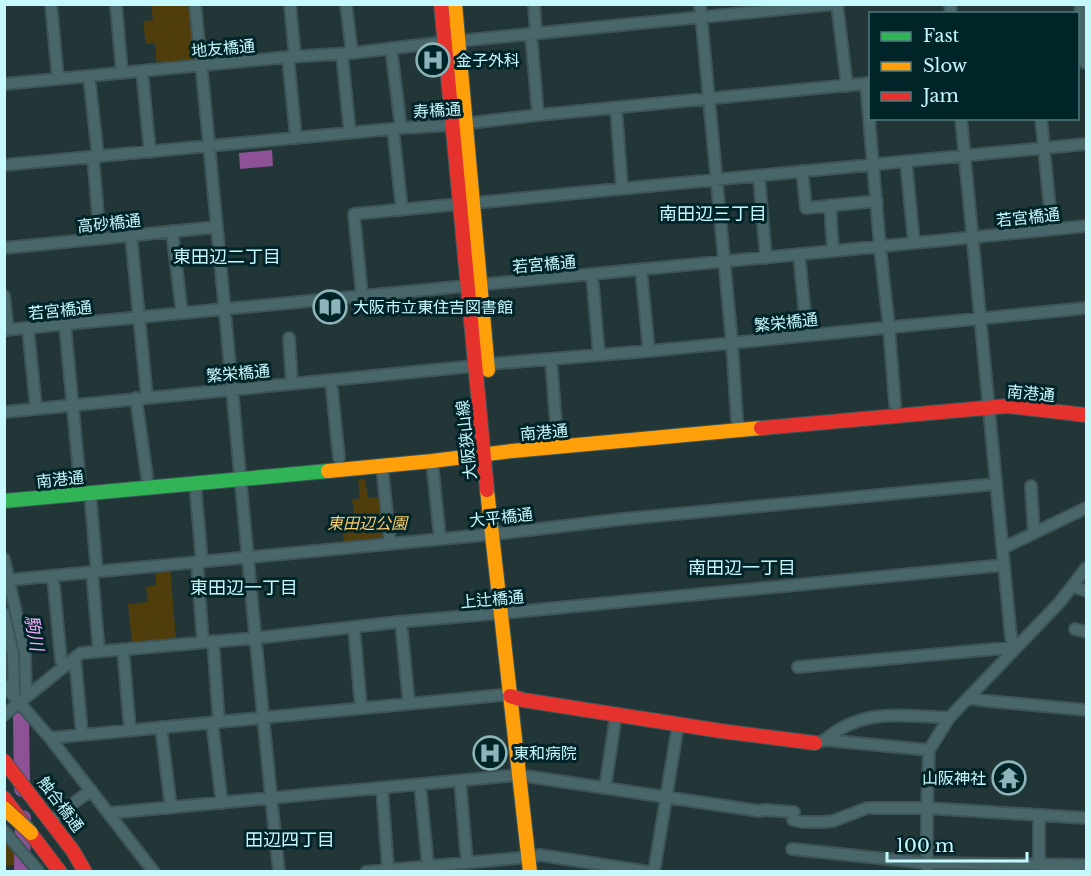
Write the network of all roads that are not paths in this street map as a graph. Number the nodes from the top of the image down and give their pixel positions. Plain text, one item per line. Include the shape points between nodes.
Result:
1 (51, 4) edge
2 (116, 4) edge
3 (195, 4) edge
4 (290, 4) edge
5 (346, 4) edge
6 (441, 4) edge
7 (454, 4) edge
8 (534, 4) edge
9 (700, 4) edge
10 (836, 4) edge
11 (1080, 4) edge
12 (787, 7) edge
13 (701, 17) junction
14 (534, 33) junction
15 (451, 41) junction
16 (391, 48) junction
17 (347, 54) junction
18 (292, 57) junction
19 (1083, 63) edge
20 (202, 65) junction
21 (142, 71) junction
22 (122, 73) junction
23 (89, 76) junction
24 (58, 79) junction
25 (868, 83) edge
26 (4, 84) edge
27 (847, 86) junction
28 (709, 99) junction
29 (869, 99) edge
30 (616, 108) junction
31 (538, 115) junction
32 (870, 120) edge
33 (961, 120) edge
34 (1041, 120) edge
35 (459, 124) junction
36 (397, 128) junction
37 (350, 133) junction
38 (296, 138) junction
39 (1086, 144) edge
40 (210, 147) junction
41 (1044, 149) junction
42 (150, 152) junction
43 (965, 156) junction
44 (95, 157) junction
45 (906, 162) junction
46 (873, 164) junction
47 (4, 165) edge
48 (802, 171) junction
49 (759, 176) junction
50 (716, 180) junction
51 (622, 189) junction
52 (876, 201) junction
53 (467, 203) junction
54 (830, 205) junction
55 (402, 210) junction
56 (1086, 225) edge
57 (217, 227) junction
58 (1052, 229) junction
59 (172, 231) junction
60 (131, 236) junction
61 (100, 238) junction
62 (973, 238) junction
63 (914, 243) junction
64 (880, 247) junction
65 (4, 248) edge
66 (833, 252) junction
67 (799, 254) junction
68 (766, 258) junction
69 (723, 261) junction
70 (641, 269) junction
71 (592, 274) junction
72 (475, 285) junction
73 (4, 296) edge
74 (362, 296) junction
75 (225, 309) junction
76 (1086, 309) edge
77 (182, 313) junction
78 (139, 317) junction
79 (980, 319) junction
80 (65, 325) junction
81 (890, 327) junction
82 (28, 328) junction
83 (6, 330) edge
84 (807, 335) junction
85 (289, 338) dead end
86 (732, 343) junction
87 (650, 351) junction
88 (599, 355) junction
89 (552, 359) junction
90 (482, 365) junction
91 (331, 380) junction
92 (292, 384) junction
93 (232, 389) junction
94 (142, 398) junction
95 (989, 402) junction
96 (1086, 404) edge
97 (73, 405) junction
98 (895, 405) junction
99 (36, 408) junction
100 (4, 412) edge
101 (1086, 415) edge
102 (739, 425) junction
103 (557, 437) junction
104 (489, 448) junction
105 (339, 458) junction
106 (432, 461) junction
107 (382, 466) junction
108 (241, 473) junction
109 (147, 477) junction
110 (195, 483) junction
111 (996, 483) junction
112 (1031, 486) dead end
113 (85, 488) junction
114 (4, 490) edge
115 (4, 501) edge
116 (1086, 508) edge
117 (499, 533) junction
118 (1034, 533) junction
119 (440, 538) junction
120 (390, 543) junction
121 (1003, 548) junction
122 (248, 557) junction
123 (4, 559) edge
124 (199, 562) junction
125 (1004, 565) junction
126 (1086, 568) edge
127 (94, 572) junction
128 (52, 576) junction
129 (8, 580) junction
130 (1072, 586) junction
131 (1086, 591) edge
132 (507, 613) junction
133 (4, 614) edge
134 (401, 622) junction
135 (354, 627) junction
136 (1075, 628) dead end
137 (1086, 632) edge
138 (256, 638) junction
139 (208, 642) junction
140 (1017, 647) junction
141 (123, 649) junction
142 (99, 651) junction
143 (70, 662) junction
144 (798, 667) dead end
145 (4, 685) edge
146 (517, 698) junction
147 (968, 698) junction
148 (22, 702) junction
149 (409, 704) junction
150 (361, 708) junction
151 (1086, 710) edge
152 (4, 715) edge
153 (616, 715) junction
154 (263, 717) junction
155 (950, 718) junction
156 (216, 722) junction
157 (678, 725) junction
158 (161, 727) junction
159 (130, 730) junction
160 (82, 735) junction
161 (50, 738) junction
162 (820, 742) junction
163 (929, 750) junction
164 (4, 754) edge
165 (4, 761) edge
166 (525, 776) junction
167 (460, 781) junction
168 (4, 782) edge
169 (420, 784) junction
170 (382, 788) junction
171 (605, 788) junction
172 (91, 790) junction
173 (667, 797) junction
174 (4, 798) edge
175 (271, 798) junction
176 (222, 803) junction
177 (4, 808) edge
178 (171, 808) junction
179 (927, 808) junction
180 (109, 813) junction
181 (1039, 814) junction
182 (1086, 818) edge
183 (53, 819) junction
184 (4, 831) edge
185 (31, 833) junction
186 (792, 849) dead end
187 (533, 861) edge
188 (467, 862) junction
189 (1039, 865) junction
190 (1086, 865) edge
191 (927, 867) edge
192 (424, 868) edge
193 (388, 869) junction
194 (372, 871) edge
195 (39, 872) edge
196 (60, 872) edge
197 (78, 872) edge
198 (85, 872) edge
199 (93, 872) edge
200 (154, 872) edge
201 (279, 872) edge
202 (542, 872) edge
203 (652, 872) edge

1 - 24 street
2 - 22 street
3 - 20 street
4 - 18 street
5 - 17 street
6 - 15 main road, 大阪狭山線
7 - 15 main road, 大阪狭山線
8 - 14 street
9 - 13 street
10 - 12 street, 地友橋通
10 - 27 street
11 - 19 street
12 - 13 street, 地友橋通
13 - 14 street, 地友橋通
13 - 28 street
14 - 15 street, 地友橋通
14 - 31 street
15 - 16 street, 地友橋通
15 - 35 main road, 大阪狭山線
16 - 17 street, 地友橋通
16 - 36 street
17 - 18 street, 地友橋通
17 - 37 street
18 - 20 street, 地友橋通
18 - 38 street
20 - 21 street, 地友橋通
20 - 40 street
21 - 22 street, 地友橋通
21 - 42 street
22 - 23 street, 地友橋通
23 - 24 street, 地友橋通
23 - 44 street
24 - 26 street, 地友橋通
25 - 27 street, 寿橋通
25 - 29 street
27 - 28 street, 寿橋通
28 - 30 street, 寿橋通
28 - 50 street
30 - 31 street, 寿橋通
30 - 51 street
31 - 35 street, 寿橋通
32 - 46 street
33 - 43 street
34 - 41 street
35 - 36 street, 寿橋通
35 - 53 main road, 大阪狭山線
36 - 37 street, 寿橋通
36 - 55 street
37 - 38 street, 寿橋通
38 - 40 street, 寿橋通
39 - 41 street
40 - 42 street, 寿橋通
40 - 57 street
41 - 43 street
41 - 58 street
42 - 44 street, 寿橋通
43 - 45 street
43 - 62 street
44 - 47 street, 寿橋通
44 - 61 street
45 - 46 street
45 - 63 street
46 - 48 street
46 - 52 street
48 - 49 street
48 - 54 street via 806,208
49 - 50 street
49 - 68 street
50 - 51 street
50 - 69 street
51 - 53 street
52 - 54 street
52 - 64 street
53 - 55 street
53 - 72 main road, 大阪狭山線
54 - 66 street
55 - 74 street via 354,214
56 - 58 street, 若宮橋通
57 - 59 street, 高砂橋通
57 - 75 street
58 - 62 street, 若宮橋通
59 - 60 street, 高砂橋通
59 - 77 street
60 - 61 street, 高砂橋通
60 - 78 street
61 - 65 street, 高砂橋通
62 - 63 street, 若宮橋通
62 - 79 street
63 - 64 street, 若宮橋通
64 - 66 street, 若宮橋通
64 - 81 street
66 - 67 street, 若宮橋通
67 - 68 street, 若宮橋通
67 - 84 street
68 - 69 street, 若宮橋通
69 - 70 street, 若宮橋通
69 - 86 street
70 - 71 street, 若宮橋通
70 - 87 street
71 - 72 street, 若宮橋通
71 - 88 street
72 - 74 street, 若宮橋通
72 - 90 main road, 大阪狭山線
73 - 83 street
74 - 75 street, 若宮橋通
75 - 77 street, 若宮橋通
75 - 93 street
76 - 79 street, 繁栄橋通
77 - 78 street, 若宮橋通
78 - 80 street, 若宮橋通
78 - 94 street
79 - 81 street, 繁栄橋通
79 - 95 street
80 - 82 street, 若宮橋通
80 - 97 street
81 - 84 street, 繁栄橋通
81 - 98 street
82 - 83 street, 若宮橋通
82 - 99 street
84 - 86 street, 繁栄橋通
85 - 92 street
86 - 87 street, 繁栄橋通
86 - 102 street
87 - 88 street, 繁栄橋通
88 - 89 street, 繁栄橋通
89 - 90 street, 繁栄橋通
89 - 103 street
90 - 91 street, 繁栄橋通
90 - 104 main road, 大阪狭山線
91 - 92 street, 繁栄橋通
91 - 105 street
92 - 93 street, 繁栄橋通
93 - 94 street, 繁栄橋通
93 - 108 street
94 - 97 street, 繁栄橋通
94 - 109 street
95 - 96 main road, 南港通 via 1006,396
95 - 98 main road, 南港通
95 - 101 main road, 南港通
95 - 102 main road, 南港通
95 - 111 street
97 - 99 street, 繁栄橋通
97 - 113 street
98 - 102 main road, 南港通
99 - 100 street, 繁栄橋通
102 - 103 main road, 南港通
102 - 104 main road, 南港通
103 - 104 main road, 南港通
104 - 105 main road, 南港通
104 - 106 main road, 南港通
104 - 117 main road, 大阪狭山線
105 - 108 main road, 南港通
106 - 107 main road, 南港通
106 - 119 street
107 - 108 main road, 南港通
107 - 120 street
108 - 109 main road, 南港通
108 - 110 main road, 南港通
108 - 122 street
109 - 113 main road, 南港通
110 - 113 main road, 南港通
110 - 124 street
111 - 117 street, 大平橋通
111 - 121 street
112 - 118 street
113 - 114 main road, 南港通
113 - 115 main road, 南港通
113 - 127 street
116 - 118 street
117 - 119 street, 大平橋通
117 - 132 main road, 大阪狭山線
118 - 121 street
119 - 120 street, 大平橋通
120 - 122 street, 大平橋通
121 - 125 street
122 - 124 street, 大平橋通
122 - 138 street
123 - 129 street
124 - 127 street, 大平橋通
124 - 139 street
125 - 132 street, 上辻橋通
125 - 140 street via 1011,638
126 - 130 street
127 - 128 street, 大平橋通
127 - 142 street
128 - 129 street, 大平橋通
128 - 143 street via 61,660
129 - 148 street via 25,653
130 - 131 street
130 - 140 street
132 - 134 street, 上辻橋通
132 - 146 main road, 大阪狭山線
133 - 148 street
134 - 135 street, 上辻橋通
134 - 149 street
135 - 138 street, 上辻橋通
135 - 150 street
136 - 137 street
138 - 139 street, 上辻橋通
138 - 154 street
139 - 141 street, 上辻橋通
139 - 156 street
140 - 144 street
140 - 147 street
141 - 142 street, 上辻橋通
141 - 159 street
142 - 143 street, 上辻橋通 via 81,653
143 - 148 street, 上辻橋通
143 - 160 street
145 - 148 street
146 - 149 street via 502,695
146 - 153 main road
146 - 166 main road, 大阪狭山線
147 - 151 street
147 - 155 street
148 - 152 street, 上辻橋通
148 - 161 street
149 - 150 street
150 - 154 street
153 - 157 main road
153 - 171 street
154 - 156 street
154 - 175 street
155 - 162 street via 894,715 864,719
155 - 163 street
156 - 158 street
156 - 176 street
157 - 162 main road
157 - 173 street
158 - 159 street
158 - 178 street
159 - 160 street
160 - 161 street
161 - 172 street
162 - 163 street
163 - 179 street
164 - 183 street, 触合橋通
165 - 198 main road
166 - 167 street
166 - 171 street
166 - 187 main road, 大阪狭山線
167 - 169 street
167 - 188 street
168 - 197 main road
169 - 170 street
169 - 192 street
170 - 175 street
170 - 193 street
171 - 173 street
172 - 180 street
172 - 183 street
173 - 179 street via 765,810 794,816 803,822 833,821 867,808
173 - 203 street
174 - 185 main road, bridge
175 - 176 street
175 - 201 street
176 - 178 street
177 - 185 main road, bridge
178 - 180 street
179 - 181 street
179 - 191 street
180 - 200 street
181 - 182 street
181 - 189 street
183 - 199 street, 触合橋通
184 - 195 street
185 - 196 main road
186 - 191 street
187 - 188 street
187 - 202 main road, 大阪狭山線
187 - 203 street
188 - 192 street
189 - 190 street
189 - 191 street
192 - 193 street
193 - 194 street

